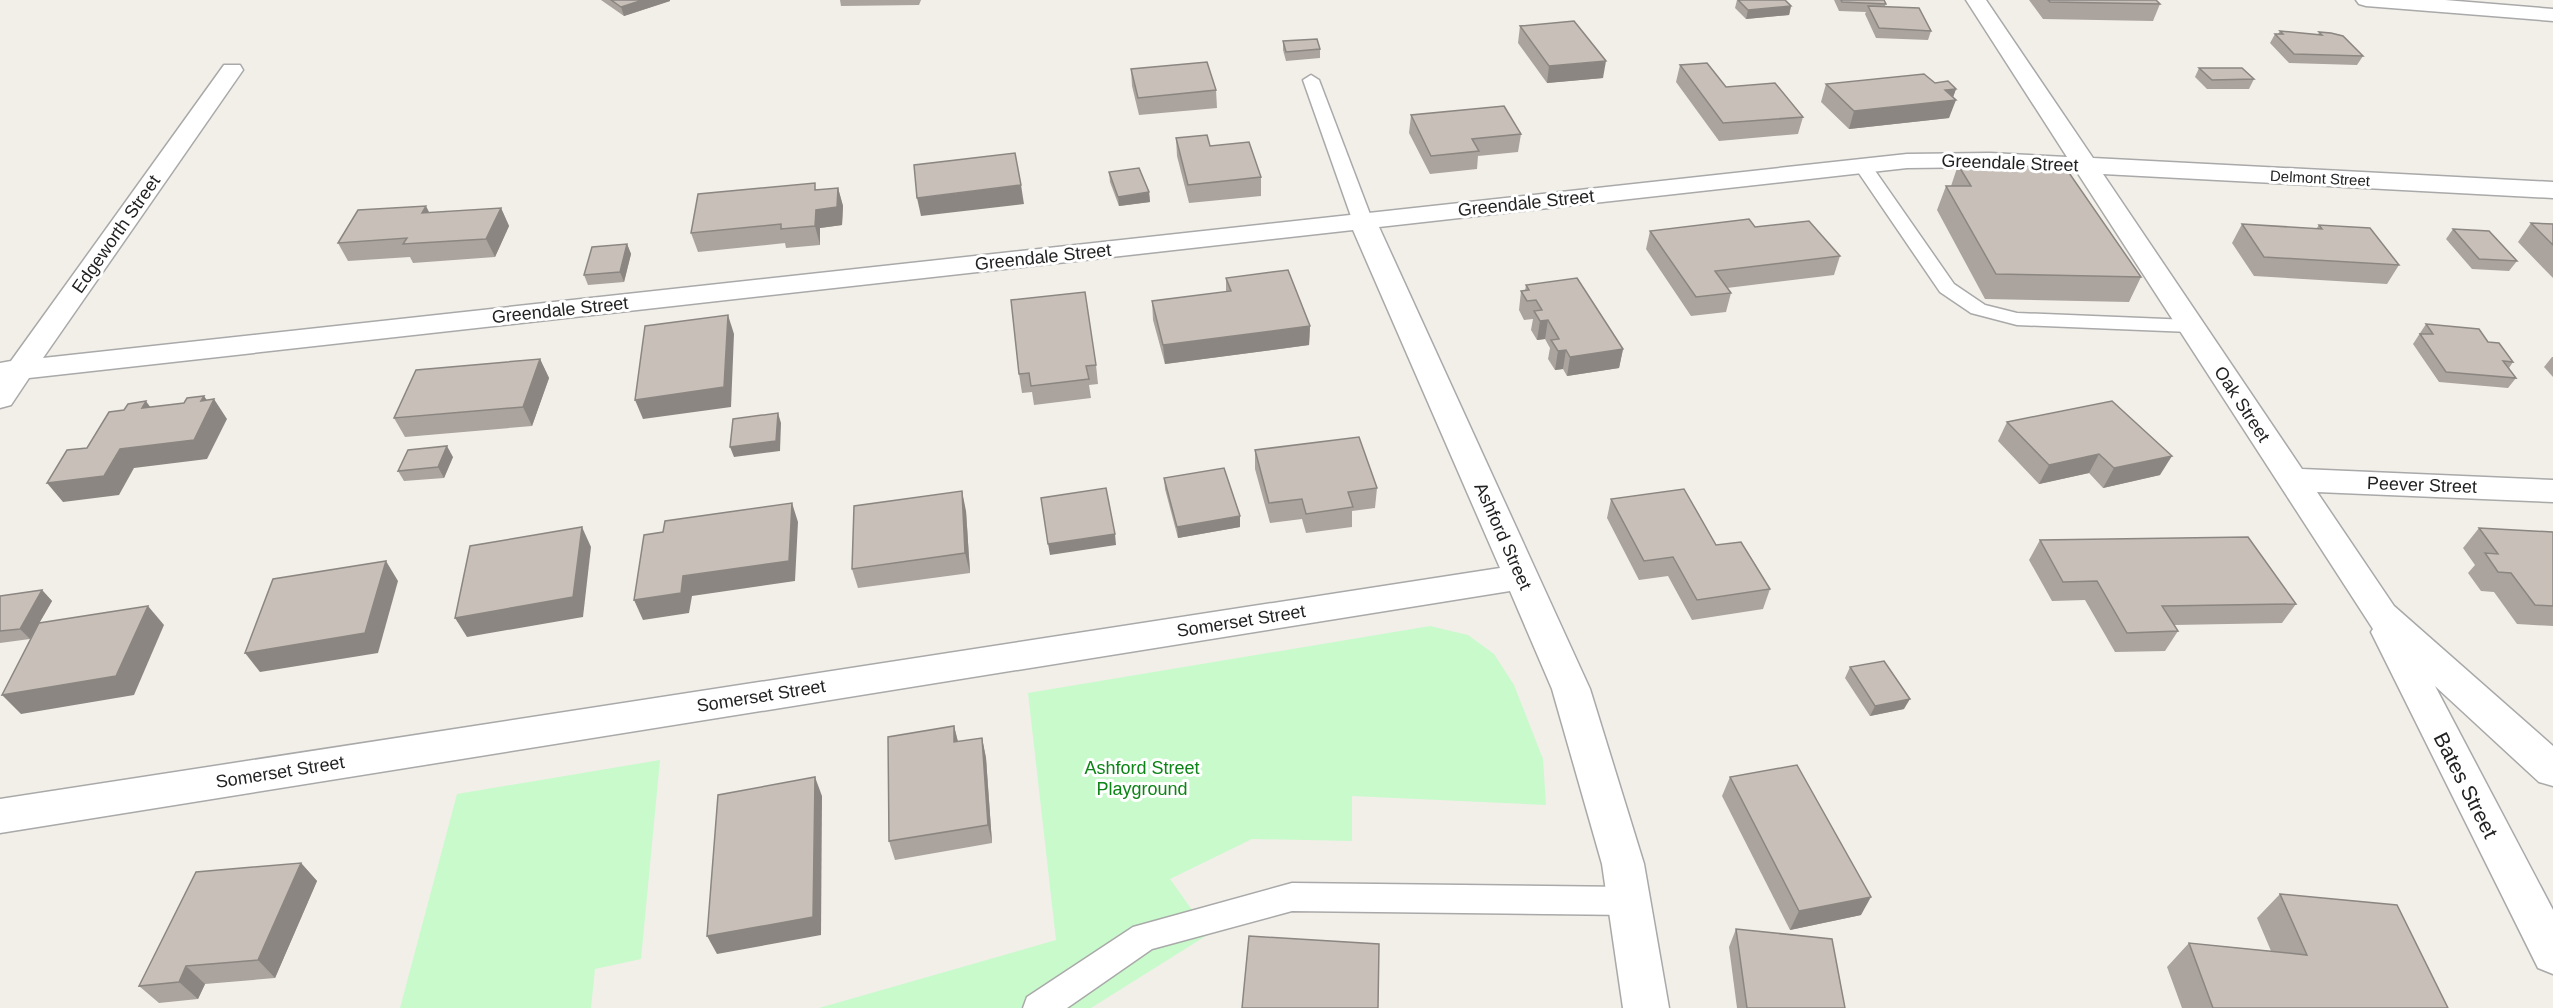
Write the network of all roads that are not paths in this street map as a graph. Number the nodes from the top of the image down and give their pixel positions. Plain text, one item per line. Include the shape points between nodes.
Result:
1 (1976, 0) edge
2 (2366, 0) edge
3 (2454, 4) edge
4 (2548, 18) edge
5 (232, 70) dead end
6 (1311, 80) dead end
7 (1863, 166) junction
8 (2087, 166) junction
9 (2553, 190) edge
10 (1363, 222) junction
11 (2190, 326) junction
12 (10, 371) edge
13 (0, 399) edge
14 (2292, 480) junction
15 (2553, 491) edge
16 (1521, 577) junction
17 (2381, 615) junction
18 (2553, 770) edge
19 (0, 816) edge
20 (1629, 902) junction
21 (2553, 954) edge
22 (1039, 1008) edge
23 (1646, 1008) edge

1 - 8 street, Oak Street
2 - 3 street
3 - 4 street
5 - 12 street, Edgeworth Street
6 - 10 lane, Ashford Street
7 - 8 street, Greendale Street via 1990,160
7 - 10 street, Greendale Street
7 - 11 lane via 1947,288 1978,309 2017,319
8 - 9 street, Delmont Street
8 - 11 street, Oak Street
10 - 12 street, Greendale Street
10 - 16 street, Ashford Street
11 - 14 street, Oak Street
12 - 13 street, Edgeworth Street
14 - 15 street, Peever Street
14 - 17 street, Oak Street
16 - 19 street, Somerset Street
16 - 20 street, Ashford Street via 1571,689 1623,864
17 - 18 street, Oak Street
17 - 21 street, Bates Street
20 - 22 lane via 1292,897 1143,937
20 - 23 street, Ashford Street

